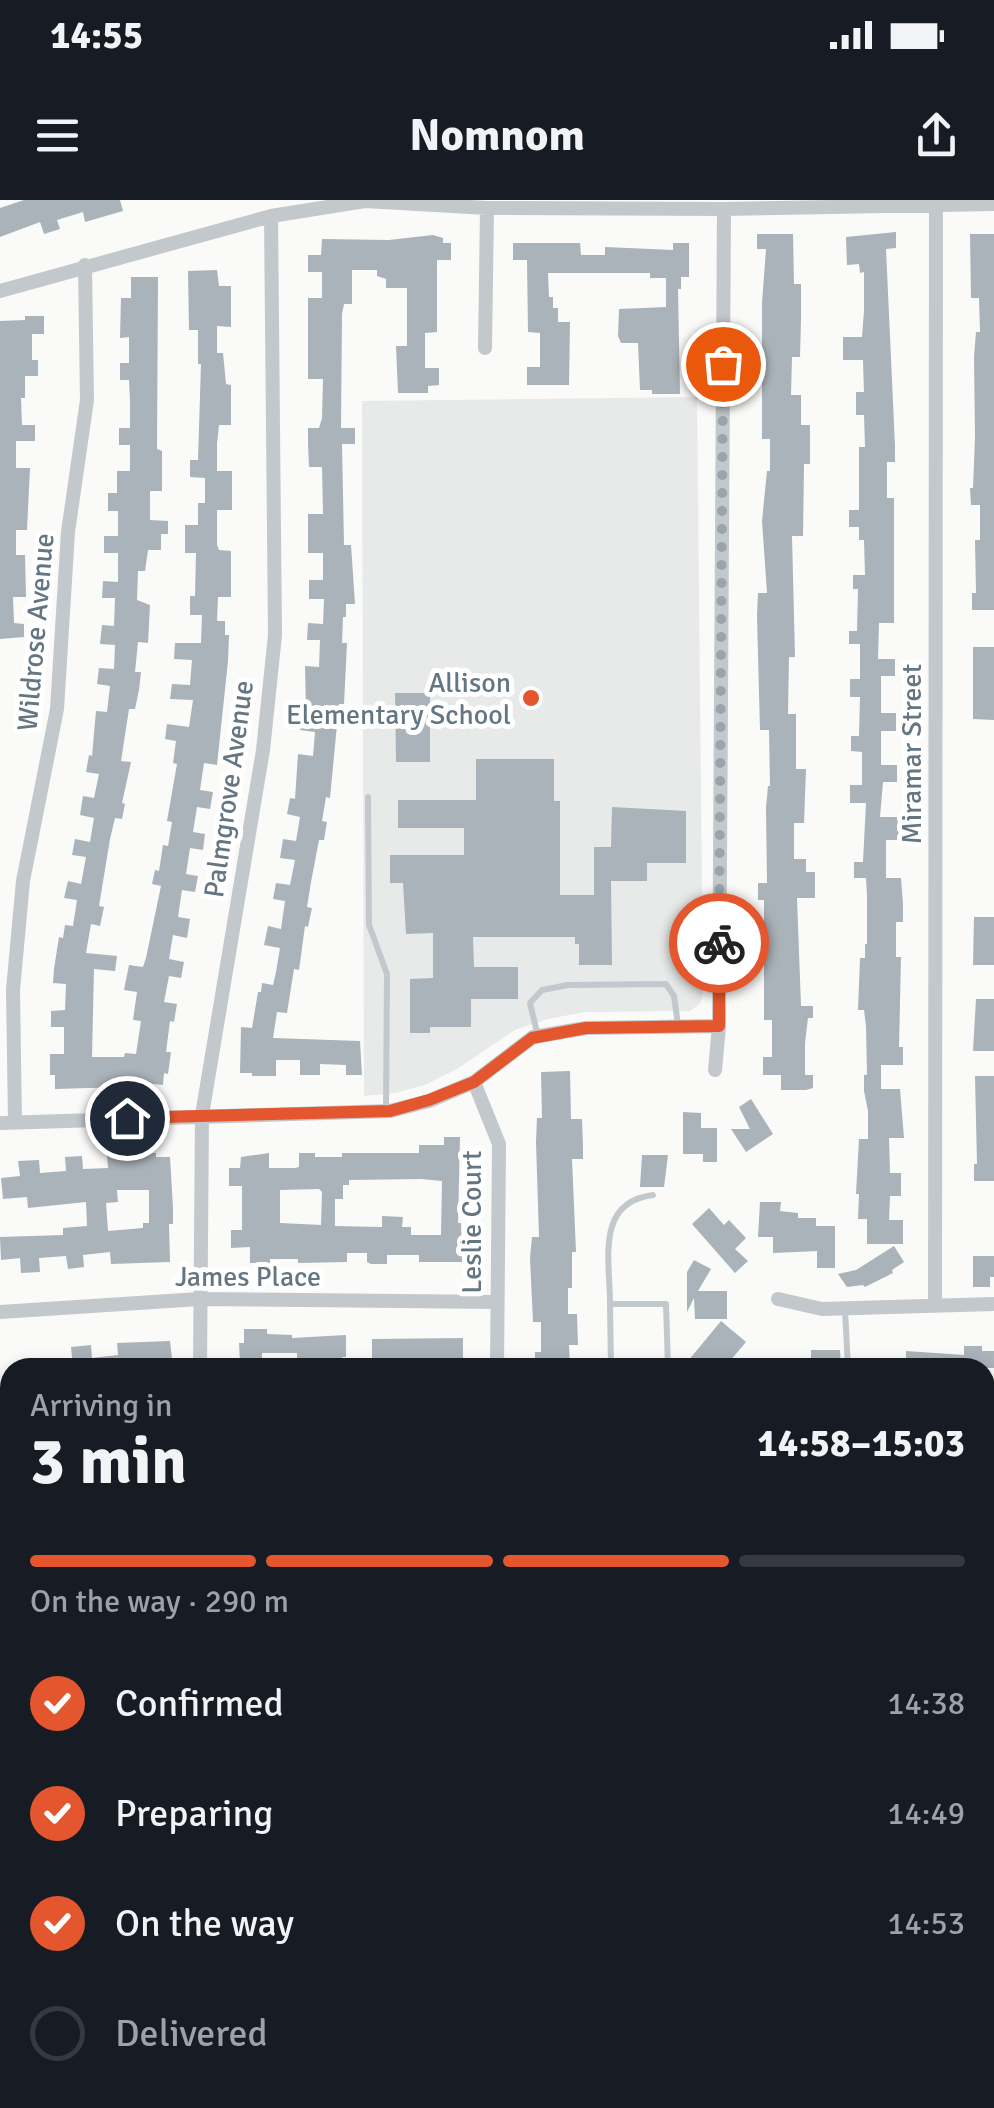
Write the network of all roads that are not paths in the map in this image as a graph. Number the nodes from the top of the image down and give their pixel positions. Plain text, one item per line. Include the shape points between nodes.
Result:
1 (936, 203) junction
2 (994, 204) edge
3 (487, 208) junction
4 (724, 209) junction
5 (272, 216) junction
6 (85, 265) junction
7 (0, 290) edge
8 (484, 348) dead end
9 (368, 797) dead end
10 (719, 1026) junction
11 (678, 1027) junction
12 (538, 1036) junction
13 (715, 1070) dead end
14 (474, 1082) junction
15 (386, 1111) junction
16 (202, 1114) junction
17 (7, 1123) edge
18 (653, 1195) dead end
19 (199, 1299) junction
20 (778, 1299) dead end
21 (496, 1302) junction
22 (610, 1304) junction
23 (994, 1304) edge
24 (935, 1306) junction
25 (845, 1308) junction
26 (0, 1312) edge
27 (200, 1358) edge
28 (496, 1358) edge
29 (611, 1358) edge
30 (668, 1358) edge
31 (848, 1358) edge

1 - 2 street
1 - 4 street
1 - 24 street, Miramar Street
3 - 4 street
3 - 5 street via 365,201
3 - 8 street
4 - 10 street
5 - 6 street
5 - 16 street, Palmgrove Avenue via 275,635 263,750
6 - 7 street
6 - 17 street, Wildrose Avenue via 86,400 68,532 57,709 23,881
9 - 15 lane via 368,925 387,974
10 - 11 street
10 - 13 street
11 - 12 street
11 - 12 lane via 666,984 568,985 542,990 530,1002
12 - 14 street
14 - 15 street
14 - 21 street, Leslie Court via 498,1144
15 - 16 street
16 - 17 street
16 - 19 street, Palmgrove Avenue
18 - 22 lane via 629,1200 613,1220
19 - 21 street, James Place
19 - 26 street, James Place
19 - 27 street, Palmgrove Avenue
20 - 25 street
21 - 28 street, Leslie Court
22 - 29 lane
22 - 30 lane via 666,1304
23 - 24 street
24 - 25 street
25 - 31 lane

